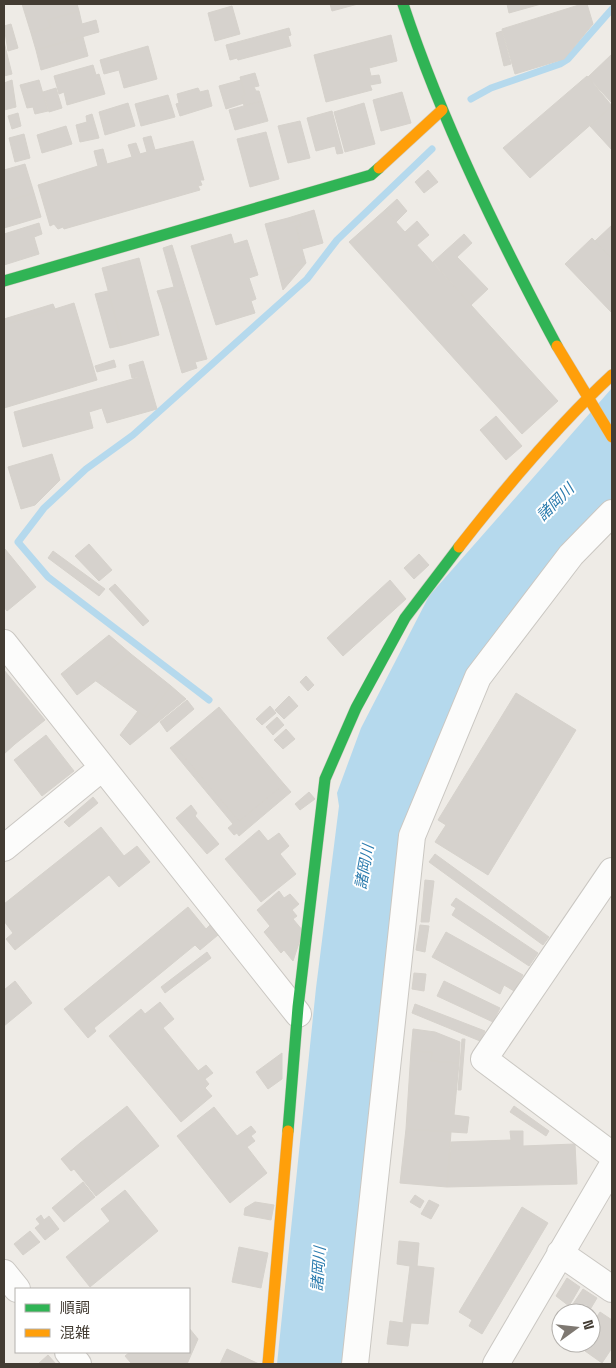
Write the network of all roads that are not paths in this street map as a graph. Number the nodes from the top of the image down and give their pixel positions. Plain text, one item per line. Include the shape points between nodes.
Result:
1 (403, 4) edge
2 (442, 110) junction
3 (4, 281) edge
4 (612, 375) edge
5 (586, 399) junction
6 (612, 437) edge
7 (612, 514) edge
8 (4, 643) edge
9 (102, 768) junction
10 (4, 848) edge
11 (612, 871) edge
12 (298, 1014) junction
13 (612, 1155) edge
14 (612, 1166) edge
15 (560, 1253) junction
16 (4, 1273) edge
17 (16, 1288) edge
18 (612, 1289) edge
19 (69, 1353) edge
20 (78, 1364) edge
21 (268, 1364) edge
22 (355, 1364) edge
23 (496, 1364) edge

1 - 2 street
2 - 3 street via 371,175
2 - 5 street via 529,292
4 - 5 street
5 - 6 street
5 - 12 street via 482,518 405,618 356,708 325,778
7 - 22 street via 571,555 478,677 412,836
8 - 9 street
9 - 10 street
9 - 12 street
11 - 13 street via 484,1059
12 - 21 street
14 - 15 street
15 - 18 street
15 - 23 street
16 - 17 street
19 - 20 street

